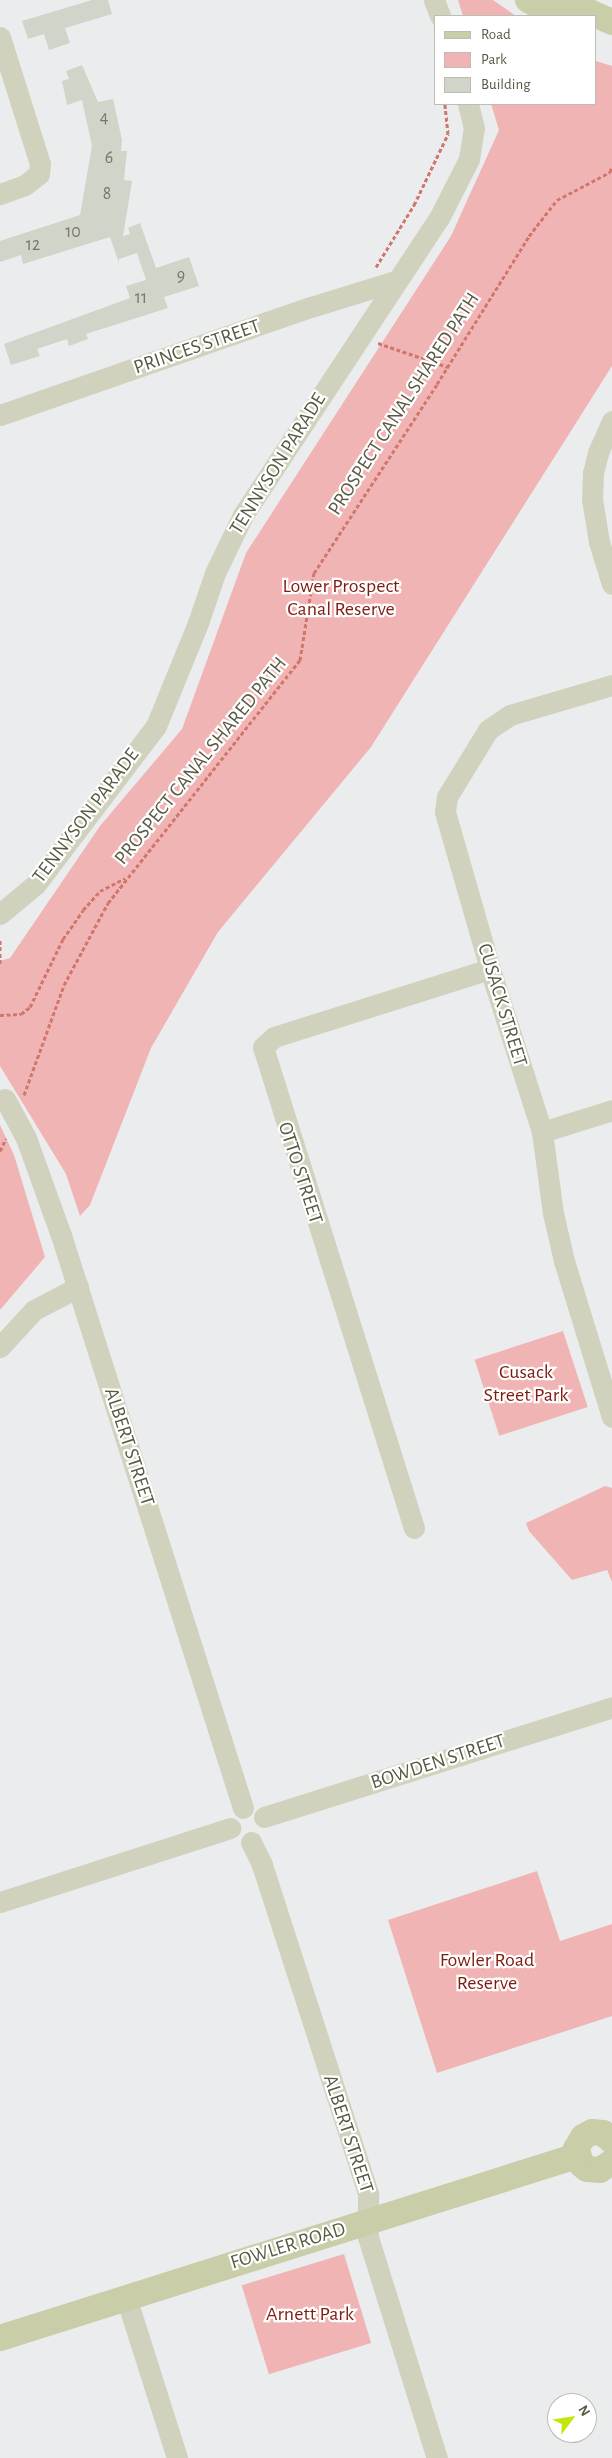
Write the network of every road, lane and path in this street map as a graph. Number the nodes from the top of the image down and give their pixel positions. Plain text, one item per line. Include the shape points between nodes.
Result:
1 (434, 0) edge
2 (528, 0) edge
3 (562, 0) edge
4 (440, 15) edge
5 (555, 15) edge
6 (596, 15) edge
7 (597, 15) edge
8 (612, 22) edge
9 (597, 34) edge
10 (0, 37) edge
11 (612, 40) edge
12 (445, 105) edge
13 (468, 105) edge
14 (612, 167) edge
15 (611, 172) edge
16 (0, 194) edge
17 (367, 270) dead end
18 (395, 281) junction
19 (359, 336) junction
20 (448, 367) junction
21 (0, 415) edge
22 (612, 421) edge
23 (612, 584) edge
24 (612, 685) edge
25 (127, 876) junction
26 (0, 914) edge
27 (0, 940) edge
28 (0, 965) edge
29 (490, 969) junction
30 (0, 1015) edge
31 (10, 1095) edge
32 (612, 1110) edge
33 (542, 1132) junction
34 (5, 1140) dead end
35 (0, 1151) edge
36 (78, 1288) junction
37 (0, 1347) edge
38 (612, 1417) edge
39 (414, 1528) dead end
40 (612, 1707) edge
41 (244, 1808) junction
42 (264, 1817) junction
43 (230, 1828) junction
44 (251, 1842) junction
45 (0, 1902) edge
46 (612, 2141) edge
47 (577, 2156) junction
48 (608, 2174) edge
49 (369, 2221) junction
50 (126, 2297) junction
51 (0, 2338) edge
52 (177, 2458) edge
53 (437, 2458) edge

1 - 4 street
2 - 5 main road
3 - 6 main road
7 - 8 main road
9 - 11 main road
10 - 16 street via 40,164 39,174 26,185
12 - 17 path via 448,120 444,143 414,205 376,267
13 - 18 street, TENNYSON PARADE via 474,128 469,159 439,218
14 - 15 path, PROSPECT CANAL SHARED PATH
15 - 20 path, PROSPECT CANAL SHARED PATH via 557,200 529,236
18 - 19 street, TENNYSON PARADE
18 - 21 street, PRINCES STREET
19 - 20 path
19 - 26 street, TENNYSON PARADE via 243,515 215,573 156,726 36,884
20 - 25 path, PROSPECT CANAL SHARED PATH via 314,572 300,660 208,780
22 - 23 street via 598,453 592,499 599,542
24 - 29 street, CUSACK STREET via 510,715 488,730 447,797 445,812
25 - 30 path via 100,891 82,910 62,939 30,1008 21,1014
25 - 31 path, PROSPECT CANAL SHARED PATH via 104,910
27 - 28 path
29 - 33 street, CUSACK STREET
29 - 39 street, OTTO STREET via 274,1037 263,1047
31 - 36 street, ALBERT STREET, bridge
32 - 33 street
33 - 38 street, CUSACK STREET via 553,1213 564,1261
34 - 35 path
36 - 37 street via 34,1310
36 - 41 street, ALBERT STREET
40 - 42 street, BOWDEN STREET
41 - 42 street via 255,1809
41 - 43 street via 232,1817
42 - 44 street via 262,1836
43 - 44 street via 237,1839
43 - 45 street
44 - 49 street, ALBERT STREET via 262,1865 368,2194
46 - 47 main road via 603,2133 589,2133 579,2142
47 - 48 main road via 587,2169
47 - 49 main road, FOWLER ROAD
49 - 50 main road, FOWLER ROAD
49 - 53 street, ALBERT STREET via 368,2237
50 - 51 main road, FOWLER ROAD
50 - 52 street

